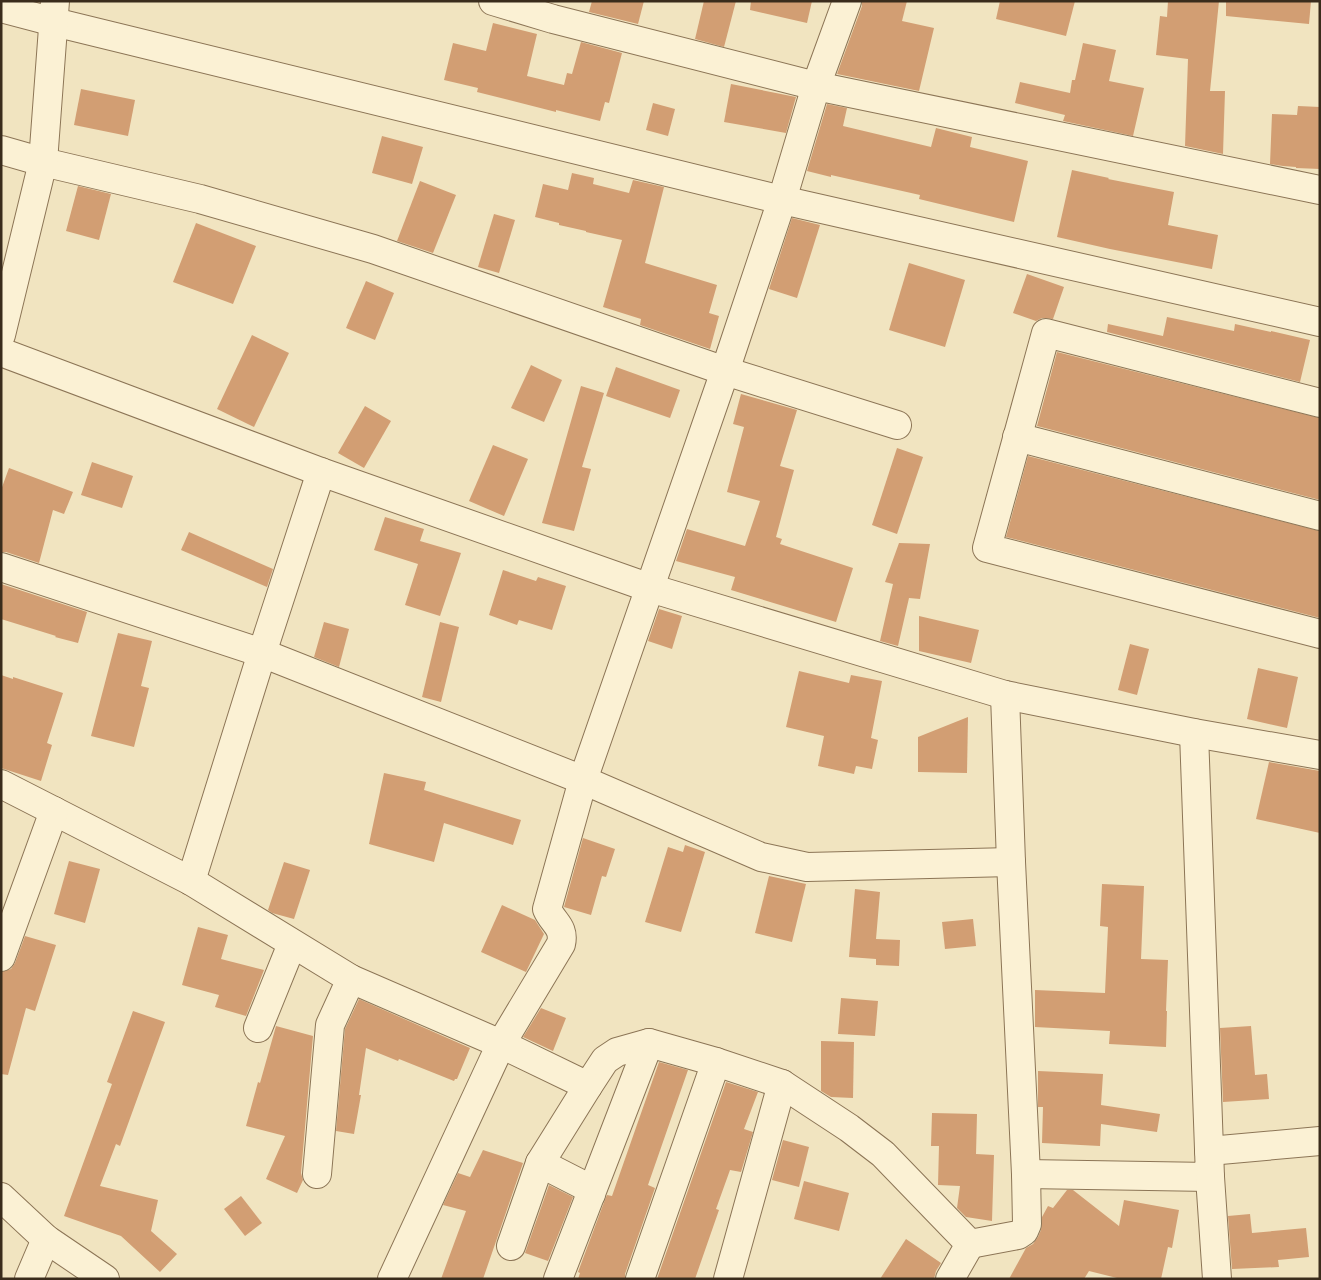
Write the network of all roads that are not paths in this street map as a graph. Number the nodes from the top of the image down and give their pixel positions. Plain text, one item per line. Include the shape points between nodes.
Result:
1 (493, 1) edge
2 (847, 1) edge
3 (1, 8) edge
4 (556, 10) edge
5 (54, 12) edge
6 (816, 86) junction
7 (1, 150) edge
8 (44, 162) junction
9 (1320, 190) edge
10 (782, 200) junction
11 (1320, 322) edge
12 (1, 336) edge
13 (1, 352) edge
14 (725, 371) junction
15 (1320, 403) edge
16 (897, 425) dead end
17 (1017, 437) junction
18 (321, 472) junction
19 (1320, 516) edge
20 (1, 567) edge
21 (650, 588) junction
22 (1320, 634) edge
23 (262, 653) junction
24 (1005, 695) junction
25 (1194, 733) junction
26 (1320, 755) edge
27 (583, 780) junction
28 (1, 784) edge
29 (54, 811) junction
30 (1011, 862) junction
31 (191, 881) junction
32 (292, 944) junction
33 (1, 957) edge
34 (350, 979) junction
35 (258, 1028) dead end
36 (649, 1043) junction
37 (501, 1044) junction
38 (716, 1062) junction
39 (782, 1084) junction
40 (588, 1086) junction
41 (1320, 1141) edge
42 (540, 1163) junction
43 (1209, 1164) junction
44 (317, 1174) dead end
45 (1026, 1174) junction
46 (591, 1194) junction
47 (1, 1198) edge
48 (46, 1239) junction
49 (970, 1244) junction
50 (511, 1246) dead end
51 (29, 1279) edge
52 (105, 1279) edge
53 (392, 1279) edge
54 (558, 1279) edge
55 (640, 1279) edge
56 (728, 1279) edge
57 (950, 1279) edge
58 (1217, 1279) edge

1 - 4 street
2 - 6 street
3 - 5 street
4 - 6 street
5 - 8 street
5 - 10 street
6 - 9 street
6 - 10 street
7 - 8 street
8 - 12 street
8 - 14 street via 200,199 374,248
10 - 11 street
10 - 14 street
13 - 18 street
14 - 16 street
14 - 21 street
15 - 17 street via 1046,333
17 - 19 street
17 - 22 street via 987,548
18 - 21 street
18 - 23 street
20 - 23 street
21 - 24 street
21 - 27 street
23 - 27 street
23 - 31 street
24 - 25 street
24 - 30 street
25 - 26 street
25 - 43 street
27 - 30 street via 761,857 807,867
27 - 37 street via 546,910 561,931 561,944
28 - 29 street
29 - 31 street
29 - 33 street
30 - 45 street
31 - 32 street
32 - 34 street
32 - 35 street
34 - 37 street
34 - 44 street via 330,1025
36 - 38 street
36 - 40 street via 617,1052 605,1060
36 - 46 street
37 - 40 street
37 - 53 street
38 - 39 street
38 - 55 street
39 - 49 street via 883,1154
39 - 56 street
40 - 42 street
41 - 43 street
42 - 46 street via 583,1185
42 - 50 street
43 - 45 street
43 - 58 street
45 - 49 street via 1027,1224 1024,1230 1018,1236
46 - 54 street
47 - 48 street
48 - 51 street
48 - 52 street
49 - 57 street

